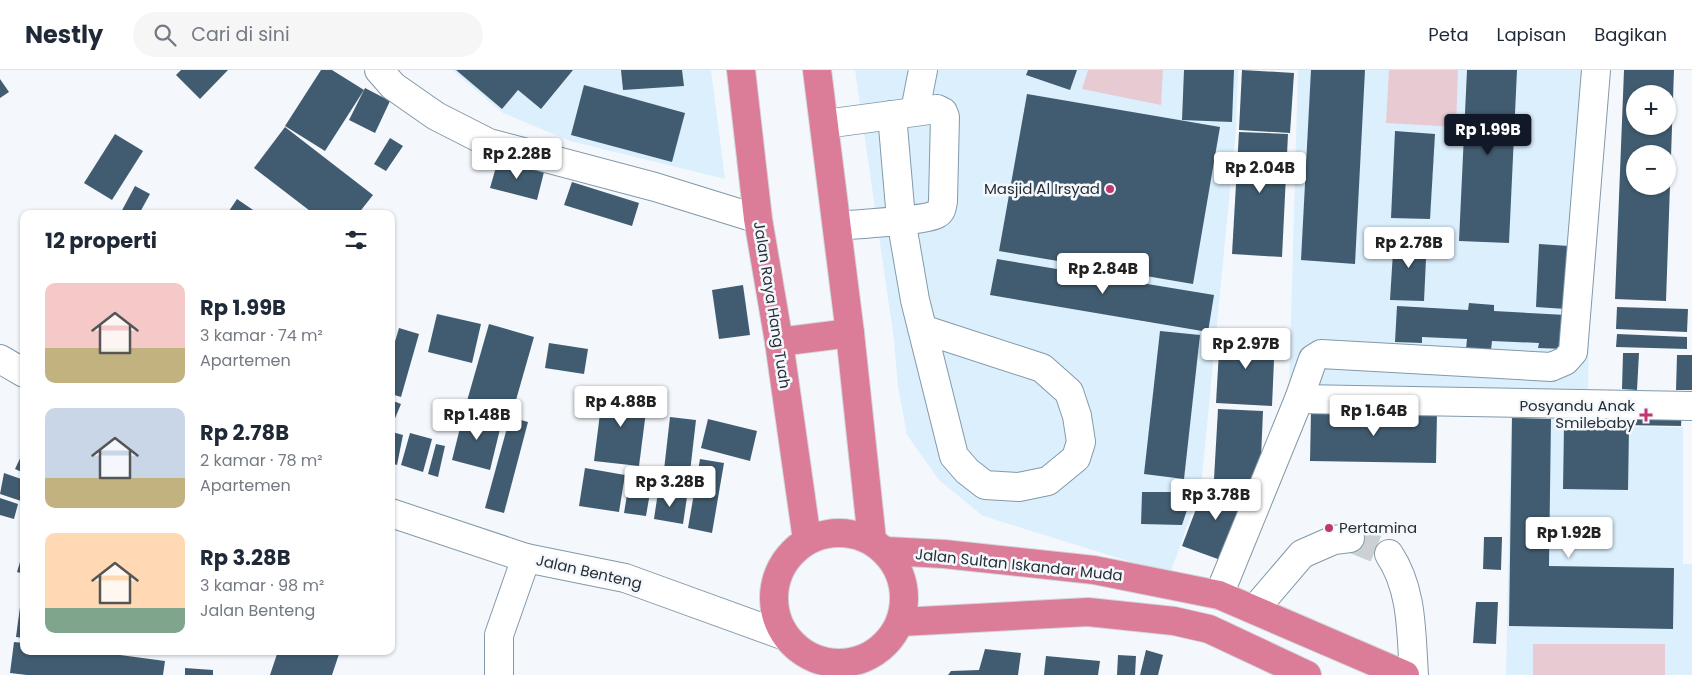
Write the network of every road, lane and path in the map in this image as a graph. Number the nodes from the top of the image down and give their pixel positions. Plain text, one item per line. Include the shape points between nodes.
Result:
1 (379, 70) edge
2 (741, 70) edge
3 (817, 70) edge
4 (923, 70) edge
5 (1596, 70) edge
6 (904, 113) junction
7 (825, 124) junction
8 (758, 219) junction
9 (901, 220) junction
10 (837, 226) junction
11 (922, 329) junction
12 (850, 333) junction
13 (779, 342) junction
14 (0, 359) edge
15 (20, 371) edge
16 (1299, 399) junction
17 (1692, 406) edge
18 (395, 514) edge
19 (1350, 538) tunnel mouth
20 (807, 540) junction
21 (879, 546) junction
22 (1389, 554) tunnel mouth
23 (526, 558) junction
24 (1219, 594) junction
25 (1255, 609) junction
26 (901, 622) junction
27 (784, 636) junction
28 (844, 669) edge
29 (499, 675) edge
30 (1308, 675) edge
31 (1405, 675) edge
32 (1414, 675) edge

1 - 8 street via 393,86 436,116 489,143 655,187
2 - 8 highway, Jalan Raya Hang Tuah
3 - 7 highway
4 - 6 street
5 - 16 street via 1573,352 1565,361 1551,367 1321,354 1313,359
6 - 7 street
6 - 9 street
6 - 9 street via 943,112 943,201 942,209 934,216
7 - 10 highway
8 - 13 highway, Jalan Raya Hang Tuah
9 - 10 street
9 - 11 street
10 - 12 highway
11 - 11 street via 954,456 967,471 985,485 1019,487 1048,481 1076,458 1081,442 1069,392 1042,368
12 - 13 highway
12 - 21 highway
13 - 20 highway, Jalan Raya Hang Tuah
14 - 15 street
16 - 17 street
16 - 24 street
18 - 23 street, Jalan Benteng
19 - 25 street via 1334,540 1302,554
20 - 21 highway via 839,532
20 - 27 highway via 786,558 775,583 774,610
21 - 24 highway, Jalan Sultan Iskandar Muda via 1094,570
21 - 26 highway via 904,584
22 - 32 street via 1408,596
23 - 27 street, Jalan Benteng via 625,578
23 - 29 street via 499,635
24 - 25 highway, Jalan Sultan Iskandar Muda
25 - 31 highway, Jalan Sultan Iskandar Muda
26 - 28 highway via 878,651
26 - 30 highway via 1088,612 1174,621 1209,630
27 - 28 highway via 801,652

